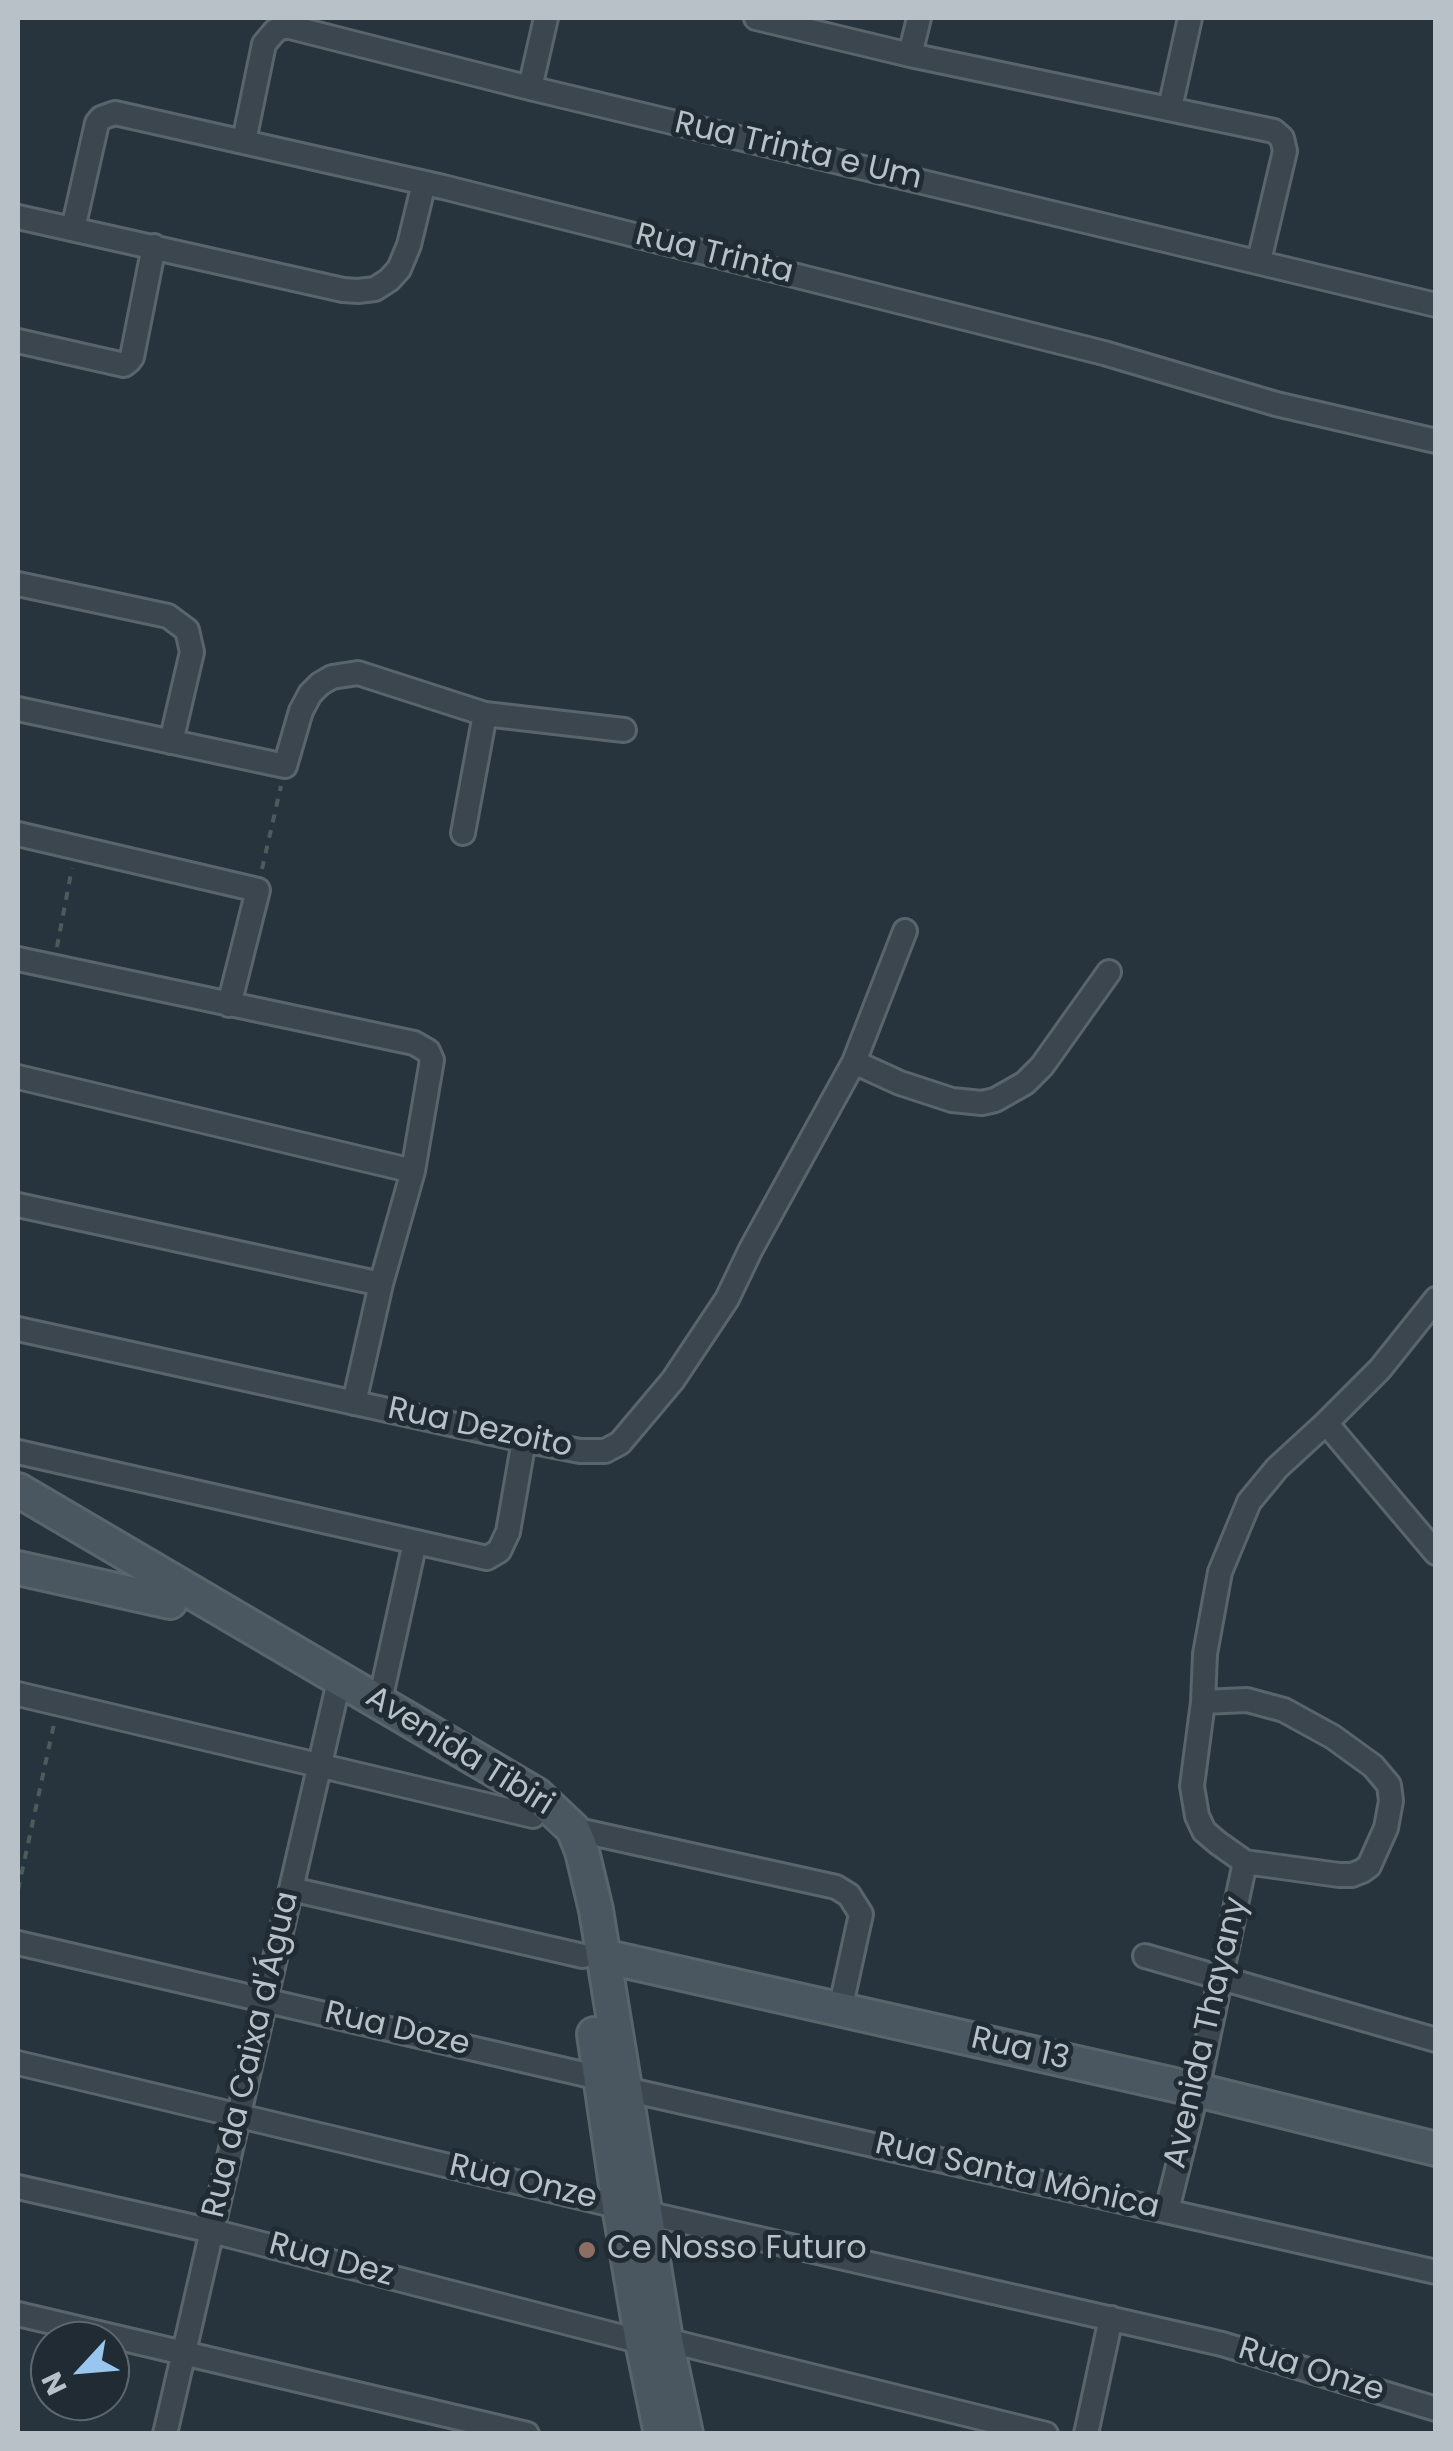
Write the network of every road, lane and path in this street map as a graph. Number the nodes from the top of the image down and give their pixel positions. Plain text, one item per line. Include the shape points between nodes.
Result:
1 (546, 18) edge
2 (756, 18) edge
3 (918, 18) edge
4 (1190, 18) edge
5 (910, 55) junction
6 (530, 88) junction
7 (1170, 108) junction
8 (244, 141) junction
9 (424, 183) junction
10 (18, 216) edge
11 (73, 229) junction
12 (154, 246) junction
13 (1259, 261) junction
14 (1436, 305) edge
15 (18, 341) edge
16 (1436, 441) edge
17 (18, 584) edge
18 (18, 709) edge
19 (485, 714) junction
20 (624, 730) dead end
21 (170, 742) junction
22 (285, 766) junction
23 (462, 833) dead end
24 (18, 834) edge
25 (76, 848) junction
26 (258, 890) junction
27 (905, 931) dead end
28 (18, 959) edge
29 (53, 966) junction
30 (1109, 972) dead end
31 (229, 1005) junction
32 (854, 1062) junction
33 (18, 1077) edge
34 (413, 1171) junction
35 (18, 1205) edge
36 (381, 1284) junction
37 (1436, 1299) edge
38 (18, 1329) edge
39 (354, 1403) junction
40 (1326, 1424) junction
41 (524, 1440) junction
42 (18, 1452) edge
43 (18, 1490) edge
44 (18, 1513) edge
45 (415, 1542) junction
46 (1436, 1553) edge
47 (18, 1568) edge
48 (170, 1602) junction
49 (337, 1688) junction
50 (18, 1694) edge
51 (380, 1701) junction
52 (1203, 1702) junction
53 (59, 1703) junction
54 (320, 1764) junction
55 (533, 1816) junction
56 (573, 1829) junction
57 (1245, 1862) junction
58 (291, 1888) junction
59 (18, 1890) edge
60 (18, 1943) edge
61 (593, 1956) junction
62 (1146, 1956) dead end
63 (1221, 1976) junction
64 (266, 2000) junction
65 (840, 2010) junction
66 (1436, 2040) edge
67 (18, 2063) edge
68 (613, 2084) junction
69 (1197, 2090) junction
70 (238, 2116) junction
71 (1436, 2149) edge
72 (18, 2187) edge
73 (633, 2210) junction
74 (1167, 2210) junction
75 (212, 2230) junction
76 (1436, 2272) edge
77 (18, 2314) edge
78 (1111, 2318) junction
79 (654, 2341) junction
80 (184, 2352) junction
81 (1436, 2409) edge
82 (165, 2434) edge
83 (527, 2434) edge
84 (661, 2434) edge
85 (686, 2434) edge
86 (1046, 2434) edge
87 (1086, 2434) edge

1 - 6 street
2 - 5 street
3 - 5 street
4 - 7 street
5 - 7 street
6 - 8 street, Rua Trinta e Um via 282,27 264,44
6 - 13 street, Rua Trinta e Um
7 - 13 street via 1282,138 1281,174
8 - 9 street, Rua Trinta
8 - 11 street, Rua Trinta via 115,113 101,118
9 - 12 street via 400,269 374,289 343,290
9 - 16 street, Rua Trinta
10 - 11 street
11 - 12 street
12 - 15 street via 129,362
13 - 14 street, Rua Trinta e Um
17 - 21 street via 168,616 186,630 192,652
18 - 21 street
19 - 20 street
19 - 22 street via 358,673 332,678 310,694
19 - 23 street
21 - 22 street
22 - 26 path
24 - 25 street
25 - 26 street
25 - 29 path
26 - 31 street
27 - 32 street, Rua Dezoito
28 - 29 street
29 - 31 street
30 - 32 street via 1042,1066 995,1100 952,1100
31 - 34 street via 414,1043 431,1056
32 - 41 street, Rua Dezoito via 726,1299 639,1422 605,1451
33 - 34 street
34 - 36 street
35 - 36 street
36 - 39 street
37 - 40 street, Avenida Thayany
38 - 39 street, Rua Dezoito
39 - 41 street, Rua Dezoito
40 - 46 street
40 - 52 street, Avenida Thayany via 1267,1479 1234,1534 1210,1617
41 - 45 street via 499,1551 487,1558
42 - 45 street
43 - 49 main road, Avenida Tibiri
44 - 48 main road, Avenida Tibiri
45 - 51 street
47 - 48 main road
48 - 49 main road, Avenida Tibiri
49 - 51 main road, Avenida Tibiri
49 - 54 street, Rua da Caixa d'Água
49 - 55 main road, Avenida Tibiri
50 - 53 street
51 - 56 main road, Avenida Tibiri via 537,1795
52 - 57 street, Avenida Thayany via 1192,1786 1197,1816 1204,1831
52 - 57 street via 1247,1700 1284,1710 1374,1766 1389,1785 1386,1828 1362,1871 1338,1875
53 - 54 street
53 - 59 path
54 - 55 street
54 - 58 street, Rua da Caixa d'Água
55 - 61 main road, Avenida Tibiri via 561,1853
56 - 61 main road, Avenida Tibiri via 596,1910
56 - 65 street via 836,1887 850,1896 862,1914
57 - 63 street, Avenida Thayany
58 - 61 street, Rua 13
58 - 64 street, Rua da Caixa d'Água
60 - 64 street, Rua Doze
61 - 65 main road, Rua 13
61 - 68 main road, Avenida Tibiri
62 - 63 street
63 - 66 street
63 - 69 street, Avenida Thayany
64 - 68 street, Rua Doze
64 - 70 street, Rua da Caixa d'Água
65 - 69 main road, Rua 13
67 - 70 street, Rua Onze
68 - 73 main road, Avenida Tibiri
68 - 74 street, Rua Santa Mônica
69 - 71 main road, Rua 13
69 - 74 street, Avenida Thayany
70 - 73 street, Rua Onze
70 - 75 street, Rua da Caixa d'Água
72 - 75 street, Rua Dez
73 - 78 street, Rua Onze
73 - 79 main road, Avenida Tibiri
74 - 76 street, Rua Santa Mônica
75 - 79 street, Rua Dez
75 - 80 street, Rua da Caixa d'Água
77 - 80 street
78 - 81 street, Rua Onze
78 - 87 street
79 - 84 main road, Avenida Tibiri
79 - 85 main road, Avenida Tibiri
79 - 86 street, Rua Dez
80 - 82 street, Rua da Caixa d'Água
80 - 83 street

